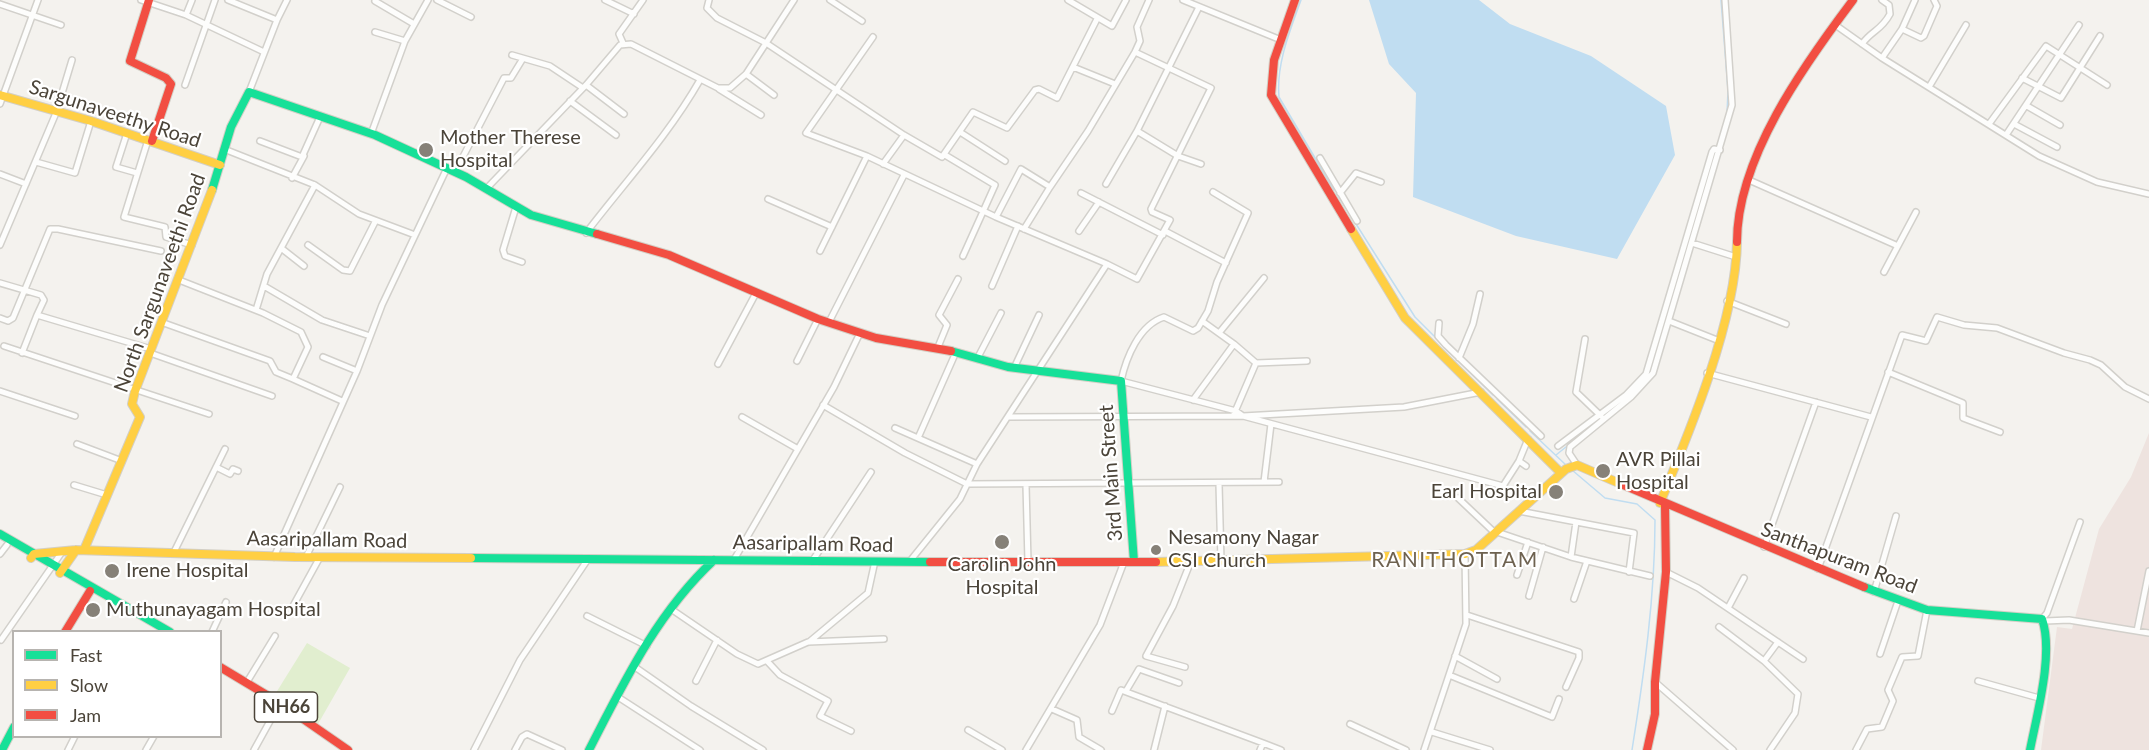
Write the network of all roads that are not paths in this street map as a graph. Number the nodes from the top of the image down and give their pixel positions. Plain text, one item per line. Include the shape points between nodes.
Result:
1 (38, 0) edge
2 (192, 0) edge
3 (215, 0) edge
4 (228, 0) edge
5 (286, 0) edge
6 (428, 0) edge
7 (437, 0) edge
8 (605, 0) edge
9 (643, 0) edge
10 (710, 0) edge
11 (794, 0) edge
12 (830, 0) edge
13 (1068, 0) edge
14 (1126, 0) edge
15 (1149, 0) edge
16 (1183, 0) edge
17 (1295, 0) edge
18 (1725, 0) edge
19 (1853, 0) edge
20 (1882, 0) edge
21 (1915, 0) edge
22 (1934, 0) edge
23 (146, 1) edge
24 (375, 1) edge
25 (0, 4) edge
26 (1199, 7) junction
27 (33, 14) junction
28 (634, 14) junction
29 (186, 15) junction
30 (471, 17) dead end
31 (1097, 19) junction
32 (277, 20) junction
33 (862, 21) dead end
34 (414, 24) junction
35 (1834, 24) junction
36 (61, 25) dead end
37 (207, 25) junction
38 (1966, 25) dead end
39 (2079, 25) dead end
40 (1902, 29) junction
41 (375, 32) dead end
42 (2100, 36) dead end
43 (873, 37) dead end
44 (405, 40) junction
45 (1281, 40) junction
46 (622, 43) junction
47 (766, 43) junction
48 (1862, 44) junction
49 (264, 52) junction
50 (1135, 52) junction
51 (2061, 54) junction
52 (512, 55) dead end
53 (1882, 58) junction
54 (72, 60) dead end
55 (522, 60) junction
56 (1073, 67) junction
57 (1170, 68) junction
58 (2081, 68) junction
59 (746, 74) junction
60 (2022, 78) junction
61 (700, 80) junction
62 (1114, 84) junction
63 (185, 85) dead end
64 (2107, 85) dead end
65 (584, 86) junction
66 (1929, 87) junction
67 (718, 88) junction
68 (2038, 89) junction
69 (835, 90) junction
70 (249, 92) junction
71 (774, 95) dead end
72 (1, 98) edge
73 (570, 101) junction
74 (2027, 106) junction
75 (56, 113) junction
76 (624, 114) dead end
77 (761, 115) dead end
78 (320, 117) junction
79 (91, 121) junction
80 (1989, 124) junction
81 (2014, 124) junction
82 (2060, 125) dead end
83 (1137, 131) junction
84 (960, 132) junction
85 (128, 134) junction
86 (371, 134) junction
87 (616, 135) dead end
88 (904, 135) junction
89 (2007, 135) junction
90 (150, 140) junction
91 (260, 141) dead end
92 (2057, 147) dead end
93 (224, 149) junction
94 (945, 155) junction
95 (304, 156) junction
96 (867, 156) junction
97 (1178, 156) junction
98 (1320, 158) dead end
99 (1005, 161) dead end
100 (36, 162) junction
101 (883, 164) junction
102 (1201, 164) dead end
103 (220, 165) junction
104 (451, 170) junction
105 (137, 173) junction
106 (0, 174) edge
107 (904, 175) junction
108 (291, 178) junction
109 (1749, 180) junction
110 (1382, 182) dead end
111 (26, 184) junction
112 (1106, 184) dead end
113 (315, 185) junction
114 (1050, 187) junction
115 (487, 188) junction
116 (1213, 192) dead end
117 (1340, 192) junction
118 (1081, 193) dead end
119 (2149, 194) edge
120 (1329, 196) junction
121 (768, 199) dead end
122 (1099, 202) junction
123 (516, 207) junction
124 (983, 211) junction
125 (1916, 212) dead end
126 (996, 217) junction
127 (1357, 221) dead end
128 (375, 222) junction
129 (1018, 226) junction
130 (832, 228) junction
131 (1024, 229) junction
132 (1079, 231) dead end
133 (586, 232) junction
134 (1164, 233) junction
135 (2, 234) edge
136 (415, 235) junction
137 (1691, 241) junction
138 (0, 245) edge
139 (192, 245) junction
140 (308, 245) dead end
141 (1898, 246) junction
142 (281, 248) junction
143 (161, 251) dead end
144 (820, 251) dead end
145 (963, 256) dead end
146 (1736, 257) junction
147 (522, 262) dead end
148 (1226, 263) junction
149 (1107, 264) junction
150 (304, 266) dead end
151 (1884, 272) dead end
152 (1264, 278) dead end
153 (958, 279) dead end
154 (179, 280) junction
155 (0, 283) edge
156 (264, 286) junction
157 (993, 286) dead end
158 (25, 291) junction
159 (756, 293) junction
160 (1480, 294) dead end
161 (1727, 301) junction
162 (256, 310) junction
163 (1001, 313) dead end
164 (37, 315) junction
165 (1039, 315) dead end
166 (0, 318) edge
167 (818, 319) junction
168 (1202, 321) junction
169 (1669, 321) junction
170 (161, 322) junction
171 (829, 322) junction
172 (1439, 323) dead end
173 (1786, 324) dead end
174 (860, 333) junction
175 (1220, 333) junction
176 (370, 336) junction
177 (1585, 339) dead end
178 (1717, 340) junction
179 (1234, 344) junction
180 (4, 346) dead end
181 (938, 347) junction
182 (151, 351) junction
183 (956, 352) junction
184 (22, 353) junction
185 (322, 357) dead end
186 (1459, 358) junction
187 (977, 360) junction
188 (797, 361) dead end
189 (1307, 361) dead end
190 (1256, 363) junction
191 (718, 364) dead end
192 (1014, 369) junction
193 (357, 371) junction
194 (1039, 371) junction
195 (1888, 372) junction
196 (1707, 373) junction
197 (292, 379) junction
198 (1121, 381) junction
199 (0, 391) edge
200 (135, 391) junction
201 (1480, 392) junction
202 (1497, 395) junction
203 (272, 396) dead end
204 (2149, 399) edge
205 (1193, 400) junction
206 (342, 401) junction
207 (1490, 402) junction
208 (1816, 402) junction
209 (823, 405) junction
210 (209, 414) dead end
211 (1234, 414) junction
212 (75, 416) dead end
213 (1243, 416) junction
214 (742, 417) dead end
215 (1008, 417) junction
216 (1602, 417) junction
217 (1871, 417) junction
218 (1123, 418) junction
219 (1271, 424) junction
220 (1531, 426) junction
221 (895, 428) dead end
222 (2000, 432) dead end
223 (1526, 436) junction
224 (1541, 436) dead end
225 (918, 438) junction
226 (77, 444) dead end
227 (1558, 446) dead end
228 (225, 449) dead end
229 (798, 449) junction
230 (122, 461) junction
231 (1519, 461) junction
232 (977, 464) junction
233 (1526, 466) dead end
234 (216, 467) junction
235 (1569, 468) junction
236 (238, 471) dead end
237 (871, 472) dead end
238 (1264, 482) junction
239 (1279, 482) dead end
240 (966, 484) junction
241 (1219, 484) junction
242 (74, 485) dead end
243 (1026, 485) junction
244 (1128, 485) junction
245 (340, 487) dead end
246 (107, 495) junction
247 (1458, 498) dead end
248 (1663, 504) junction
249 (1519, 511) junction
250 (1896, 516) dead end
251 (1576, 522) junction
252 (2080, 522) dead end
253 (1496, 532) junction
254 (0, 534) edge
255 (1528, 542) junction
256 (3, 543) edge
257 (1543, 547) junction
258 (1764, 547) junction
259 (80, 550) junction
260 (62, 552) junction
261 (174, 552) junction
262 (0, 554) edge
263 (1465, 554) junction
264 (32, 556) junction
265 (274, 557) junction
266 (306, 557) junction
267 (320, 557) junction
268 (1572, 557) junction
269 (735, 558) junction
270 (588, 559) junction
271 (714, 560) junction
272 (813, 560) junction
273 (875, 561) junction
274 (910, 561) junction
275 (1191, 561) junction
276 (1221, 561) junction
277 (1587, 561) junction
278 (1028, 562) junction
279 (1125, 562) junction
280 (1134, 562) junction
281 (50, 566) junction
282 (1818, 569) junction
283 (61, 571) junction
284 (2149, 571) edge
285 (1629, 572) junction
286 (1666, 572) junction
287 (1517, 575) dead end
288 (1650, 576) dead end
289 (1744, 578) dead end
290 (90, 591) junction
291 (1874, 592) junction
292 (1529, 596) dead end
293 (1574, 599) dead end
294 (1898, 601) junction
295 (226, 602) dead end
296 (293, 606) dead end
297 (1728, 608) junction
298 (671, 609) junction
299 (1927, 610) junction
300 (1467, 615) junction
301 (587, 616) dead end
302 (2043, 620) junction
303 (1719, 627) dead end
304 (66, 630) edge
305 (155, 630) edge
306 (166, 630) edge
307 (213, 630) edge
308 (2137, 631) junction
309 (2149, 633) edge
310 (275, 636) dead end
311 (884, 639) dead end
312 (1, 640) edge
313 (717, 640) junction
314 (808, 642) junction
315 (1778, 642) junction
316 (646, 646) junction
317 (1880, 654) dead end
318 (1146, 656) junction
319 (1455, 656) junction
320 (1803, 659) dead end
321 (767, 661) junction
322 (1764, 661) junction
323 (634, 667) junction
324 (222, 668) edge
325 (1185, 668) dead end
326 (1139, 669) junction
327 (1449, 675) junction
328 (1497, 679) dead end
329 (696, 681) dead end
330 (1978, 681) dead end
331 (1655, 682) junction
332 (1179, 683) dead end
333 (246, 684) junction
334 (1566, 687) dead end
335 (1126, 691) junction
336 (618, 697) junction
337 (2039, 698) junction
338 (1559, 699) dead end
339 (280, 704) junction
340 (1165, 706) junction
341 (1052, 709) junction
342 (1112, 711) dead end
343 (1350, 724) dead end
344 (968, 730) dead end
345 (12, 731) edge
346 (851, 731) dead end
347 (1432, 732) junction
348 (1263, 743) junction
349 (2, 750) edge
350 (254, 750) edge
351 (348, 750) edge
352 (474, 750) edge
353 (515, 750) edge
354 (562, 750) edge
355 (589, 750) edge
356 (700, 750) edge
357 (764, 750) edge
358 (1002, 750) edge
359 (1026, 750) edge
360 (1101, 750) edge
361 (1154, 750) edge
362 (1260, 750) edge
363 (1281, 750) edge
364 (1406, 750) edge
365 (1424, 750) edge
366 (1490, 750) edge
367 (1647, 750) edge
368 (1733, 750) edge
369 (1770, 750) edge
370 (1856, 750) edge
371 (2030, 750) edge

1 - 27 street
2 - 29 street
3 - 37 street
4 - 32 street
5 - 32 street
6 - 34 street
7 - 30 street
8 - 28 street
9 - 28 street
10 - 47 street via 707,8 711,13
11 - 47 street
12 - 33 street
13 - 31 street
14 - 31 street via 1112,26
15 - 50 street via 1137,27 1140,41
16 - 26 street
17 - 45 main road
18 - 137 street via 1732,105
19 - 35 main road
20 - 48 street via 1889,5 1890,14
21 - 40 street
22 - 40 street via 1937,6 1923,38
23 - 29 street
23 - 90 main road via 130,62 171,84
24 - 34 street
25 - 27 street
26 - 45 street
26 - 57 street
27 - 36 street
27 - 72 street
28 - 46 street via 620,34
29 - 37 street
31 - 56 street
32 - 49 street
34 - 44 street
35 - 48 street
35 - 109 main road via 1801,70
37 - 49 street
37 - 63 street
38 - 66 street
39 - 51 street
40 - 53 street
41 - 44 street
42 - 58 street
43 - 69 street
44 - 86 street
45 - 120 main road via 1271,97
46 - 61 street
46 - 65 street
47 - 59 street
47 - 69 street
48 - 53 street
49 - 70 street
50 - 57 street
50 - 62 street
51 - 58 street
51 - 60 street via 2044,47
51 - 68 street
52 - 55 street
53 - 66 street
54 - 75 street
55 - 65 street via 550,66
55 - 104 street via 512,78 504,78
56 - 62 street
56 - 84 street via 1059,96 1035,90 1007,128 975,111
57 - 83 street
57 - 97 street via 1210,88
58 - 64 street
58 - 68 street via 2061,98
59 - 67 street via 736,85
59 - 71 street
60 - 68 street
60 - 80 street
61 - 67 street
61 - 133 street via 681,114
62 - 114 street
65 - 73 street
65 - 76 street
66 - 80 street
67 - 77 street
68 - 74 street
69 - 88 street
69 - 96 street via 806,133
70 - 78 main road
70 - 93 main road, North Sargunaveethi Road
72 - 75 main road, Sargunaveethy Road
73 - 87 street
73 - 115 street
74 - 81 street
74 - 82 street
75 - 79 main road, Sargunaveethy Road
75 - 100 street
78 - 86 main road
78 - 95 street
79 - 85 main road, Sargunaveethy Road
79 - 100 street via 75,173
80 - 89 street
81 - 89 street
81 - 92 street
83 - 97 street
83 - 112 street
84 - 94 street
84 - 99 street
85 - 90 main road, Sargunaveethy Road
85 - 105 street via 116,167
86 - 104 main road
88 - 94 street via 939,156
88 - 101 street
89 - 119 street via 2040,156 2097,182
90 - 103 main road, Sargunaveethy Road
90 - 105 street
91 - 95 street
93 - 103 main road, North Sargunaveethi Road
93 - 108 street
94 - 124 street via 995,185
95 - 108 street
96 - 101 street
96 - 130 street
97 - 102 street
97 - 134 street via 1151,209 1170,220
98 - 117 street
100 - 111 street
101 - 107 street
103 - 139 main road, North Sargunaveethi Road
104 - 115 main road
104 - 136 street
105 - 139 street via 124,217 165,227 166,237
106 - 111 street
107 - 124 street
107 - 171 street
108 - 113 street
109 - 141 street
109 - 146 main road via 1737,222
110 - 117 street via 1354,174
111 - 135 street
113 - 128 street
113 - 142 street
114 - 126 street via 1021,169
114 - 131 street
115 - 123 main road
116 - 148 street via 1248,213
117 - 120 street
117 - 127 street
118 - 122 street
120 - 201 main road via 1405,318
121 - 130 street
122 - 132 street
122 - 134 street
123 - 133 main road
123 - 147 street via 502,250 505,256
124 - 126 street
124 - 145 street
125 - 141 street
126 - 129 street
128 - 136 street
128 - 140 street via 350,271
129 - 131 street
129 - 157 street
130 - 144 street
131 - 149 street
133 - 159 main road via 669,255
134 - 148 street
134 - 149 street via 1137,279
135 - 138 street
136 - 176 street
137 - 146 street
137 - 169 street
137 - 216 street via 1646,374
139 - 154 main road, North Sargunaveethi Road
141 - 151 street
142 - 150 street
142 - 156 street
143 - 158 street via 50,230
146 - 161 main road
148 - 168 street
149 - 194 street
152 - 175 street
153 - 181 street via 939,315 947,325
154 - 162 street
154 - 170 main road, North Sargunaveethi Road
155 - 158 street
156 - 162 street
156 - 176 street via 322,320
158 - 164 street via 41,295 44,300
158 - 166 street via 12,319
159 - 167 main road
159 - 191 street
160 - 186 street
161 - 173 street
161 - 178 main road
162 - 197 street via 305,336 308,347
163 - 187 street
164 - 182 street
164 - 184 street
165 - 192 street
167 - 171 main road
167 - 188 street
168 - 175 street
168 - 198 street via 1193,330 1164,317 1156,320 1125,362
169 - 178 street
169 - 216 street via 1648,381
170 - 182 main road, North Sargunaveethi Road
170 - 197 street via 270,361 276,372
171 - 174 main road
172 - 186 street via 1438,336
174 - 181 main road
174 - 209 street
175 - 179 street
176 - 193 street
177 - 216 street via 1576,392
178 - 196 main road
179 - 190 street
179 - 205 street
180 - 184 street
181 - 183 main road
182 - 200 main road, North Sargunaveethi Road
182 - 203 street
183 - 187 main road
183 - 225 street
184 - 200 street
185 - 193 street
186 - 202 street
187 - 192 main road
189 - 190 street
190 - 211 street
192 - 194 main road
193 - 206 street
194 - 198 main road
194 - 215 street
195 - 204 street via 1902,335 1926,341 1939,317 1964,326 1997,328 2090,360 2125,387
195 - 217 street
195 - 222 street via 1963,403 1963,418
196 - 208 street
196 - 248 main road
197 - 206 street
198 - 205 street
198 - 218 main road, 3rd Main Street
199 - 212 street
200 - 210 street
200 - 230 main road, North Sargunaveethi Road via 132,402 140,417
201 - 207 main road
201 - 213 street via 1404,407
202 - 207 street
202 - 220 street
205 - 211 street
206 - 265 street
207 - 223 main road
208 - 217 street
208 - 258 street
209 - 229 street
209 - 240 street
211 - 213 street
211 - 218 street
213 - 219 street
214 - 229 street
215 - 218 street
215 - 232 street
216 - 227 street
216 - 235 street via 1570,447
217 - 282 street
218 - 244 main road, 3rd Main Street
219 - 231 street via 1503,486
219 - 238 street
220 - 223 street
220 - 224 street
221 - 225 street
223 - 231 street
223 - 235 main road
225 - 232 street
226 - 230 street
228 - 234 street
229 - 269 street
230 - 246 main road, North Sargunaveethi Road
231 - 233 street
232 - 240 street
234 - 236 street via 230,474 233,469
234 - 261 street
235 - 248 main road, Santhapuram Road
235 - 249 main road
237 - 272 street
238 - 239 street
238 - 241 street
240 - 243 street
240 - 274 street via 960,499
241 - 244 street
241 - 276 street
242 - 246 street
243 - 244 street
243 - 278 street
244 - 280 main road, 3rd Main Street
245 - 266 street
246 - 259 main road, North Sargunaveethi Road
247 - 253 street
248 - 258 main road, Santhapuram Road
248 - 286 main road
249 - 251 street
249 - 253 main road
250 - 291 street
251 - 268 street
251 - 285 street via 1634,533
252 - 302 street
253 - 255 street
253 - 263 main road via 1476,550
254 - 264 main road
255 - 257 street
255 - 287 street
256 - 262 street
256 - 264 main road
257 - 268 street
257 - 292 street
258 - 282 main road, Santhapuram Road
259 - 260 main road, Aasaripallam Road
259 - 261 main road, Aasaripallam Road
259 - 283 main road, North Sargunaveethi Road
260 - 264 main road, Aasaripallam Road
260 - 281 street
261 - 265 main road, Aasaripallam Road
263 - 276 main road, Aasaripallam Road
263 - 300 street
264 - 281 main road
265 - 266 main road, Aasaripallam Road
266 - 267 main road, Aasaripallam Road
267 - 270 main road, Aasaripallam Road
267 - 296 street
268 - 277 street
269 - 271 main road, Aasaripallam Road
269 - 272 main road, Aasaripallam Road
270 - 271 main road, Aasaripallam Road
270 - 352 street via 520,660
271 - 298 main road via 689,583
272 - 273 main road, Aasaripallam Road
273 - 274 main road, Aasaripallam Road
273 - 314 street via 868,593
274 - 278 main road, Aasaripallam Road
275 - 276 main road, Aasaripallam Road
275 - 280 main road, Aasaripallam Road
275 - 318 street
277 - 285 street
277 - 293 street
278 - 279 main road, Aasaripallam Road
279 - 280 main road, Aasaripallam Road
279 - 341 street via 1100,625
281 - 283 main road
281 - 312 street
282 - 291 main road, Santhapuram Road
283 - 290 main road
283 - 306 main road
284 - 308 street
285 - 288 street
286 - 297 street
286 - 331 main road
289 - 297 street
290 - 304 main road
290 - 305 main road
291 - 294 main road, Santhapuram Road
294 - 299 main road, Santhapuram Road
294 - 317 street
295 - 307 street
297 - 315 street
298 - 313 street
298 - 316 main road
299 - 302 main road, Santhapuram Road
299 - 370 street via 1917,656 1902,657 1888,690 1893,700 1882,727 1867,729
300 - 319 street
300 - 334 street via 1579,652
301 - 316 street
302 - 308 street
302 - 337 main road via 2046,630
303 - 322 street
308 - 309 street
310 - 333 street
311 - 314 street
313 - 321 street via 754,663
313 - 329 street
314 - 321 street
315 - 320 street
315 - 322 street
316 - 323 main road
318 - 325 street
318 - 326 street
319 - 327 street
319 - 328 street
321 - 346 street via 780,675 828,701 820,716
322 - 369 street via 1794,687 1798,700 1790,722
323 - 336 main road
323 - 357 street
324 - 333 main road, NH66
326 - 332 street
326 - 335 street
327 - 338 street via 1549,716 1555,715
327 - 347 street
330 - 337 street
331 - 367 main road via 1655,714
331 - 368 street
333 - 339 main road, NH66
335 - 340 street
335 - 342 street via 1120,690
336 - 355 main road
336 - 356 street
337 - 371 main road
339 - 350 street
339 - 351 main road, NH66
340 - 348 street
340 - 361 street
341 - 359 street
341 - 360 street via 1077,720 1079,737
343 - 364 street
344 - 358 street
345 - 349 main road
347 - 365 street
347 - 366 street
348 - 362 street
348 - 363 street
353 - 354 street via 527,734

